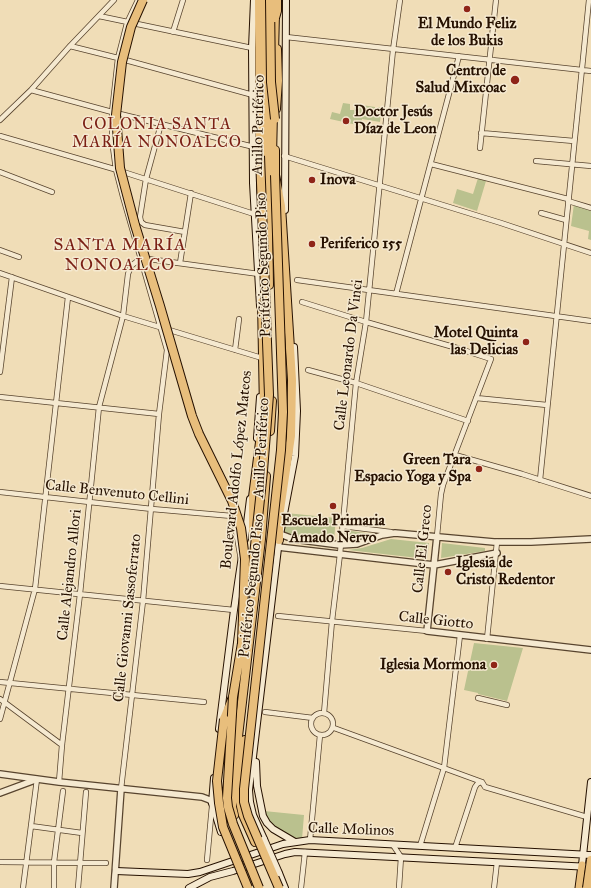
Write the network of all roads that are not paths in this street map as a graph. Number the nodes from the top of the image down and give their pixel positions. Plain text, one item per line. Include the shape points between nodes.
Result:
1 (114, 0) edge
2 (138, 0) edge
3 (144, 0) edge
4 (183, 0) edge
5 (254, 0) edge
6 (259, 0) edge
7 (265, 0) edge
8 (275, 0) edge
9 (286, 0) edge
10 (400, 0) edge
11 (496, 0) edge
12 (589, 0) edge
13 (99, 16) junction
14 (128, 23) junction
15 (173, 32) junction
16 (286, 37) junction
17 (276, 40) junction
18 (70, 46) junction
19 (252, 48) junction
20 (393, 50) junction
21 (459, 56) junction
22 (118, 58) junction
23 (490, 60) junction
24 (582, 70) junction
25 (591, 71) edge
26 (31, 90) junction
27 (253, 95) junction
28 (112, 112) junction
29 (275, 119) junction
30 (0, 120) edge
31 (161, 124) junction
32 (482, 132) junction
33 (0, 136) edge
34 (574, 141) junction
35 (254, 147) junction
36 (480, 148) dead end
37 (284, 156) junction
38 (536, 160) dead end
39 (431, 164) junction
40 (572, 164) junction
41 (591, 166) edge
42 (116, 170) junction
43 (0, 172) edge
44 (275, 175) junction
45 (146, 179) junction
46 (380, 184) junction
47 (52, 192) dead end
48 (191, 193) junction
49 (422, 198) junction
50 (568, 200) junction
51 (591, 208) edge
52 (541, 213) dead end
53 (254, 214) junction
54 (267, 214) junction
55 (566, 220) junction
56 (185, 232) junction
57 (564, 244) junction
58 (0, 250) edge
59 (591, 253) edge
60 (19, 257) dead end
61 (140, 258) junction
62 (180, 263) junction
63 (0, 274) edge
64 (258, 274) junction
65 (12, 277) junction
66 (297, 280) dead end
67 (368, 290) junction
68 (396, 294) junction
69 (68, 298) junction
70 (302, 302) dead end
71 (123, 316) junction
72 (556, 316) junction
73 (239, 319) dead end
74 (591, 321) edge
75 (366, 322) junction
76 (161, 328) junction
77 (235, 350) junction
78 (262, 358) junction
79 (308, 370) dead end
80 (0, 372) edge
81 (356, 383) junction
82 (0, 397) edge
83 (476, 398) junction
84 (56, 403) junction
85 (547, 405) junction
86 (99, 407) junction
87 (159, 414) junction
88 (468, 421) junction
89 (455, 455) junction
90 (540, 480) junction
91 (0, 492) edge
92 (591, 496) edge
93 (46, 498) junction
94 (90, 502) junction
95 (152, 509) junction
96 (342, 526) junction
97 (395, 532) junction
98 (437, 536) junction
99 (591, 539) edge
100 (277, 541) junction
101 (497, 542) junction
102 (340, 544) junction
103 (496, 553) junction
104 (340, 554) junction
105 (241, 562) junction
106 (434, 564) junction
107 (252, 574) junction
108 (0, 586) edge
109 (35, 589) junction
110 (80, 594) junction
111 (143, 601) junction
112 (234, 610) junction
113 (278, 616) dead end
114 (332, 622) junction
115 (427, 632) junction
116 (460, 635) junction
117 (487, 638) junction
118 (242, 644) junction
119 (591, 650) edge
120 (0, 682) edge
121 (11, 683) junction
122 (69, 689) junction
123 (132, 695) junction
124 (233, 697) junction
125 (478, 698) dead end
126 (2, 701) edge
127 (204, 702) dead end
128 (507, 705) dead end
129 (265, 712) dead end
130 (324, 713) junction
131 (313, 718) junction
132 (0, 719) edge
133 (334, 728) junction
134 (256, 735) junction
135 (320, 735) junction
136 (62, 744) junction
137 (444, 768) junction
138 (0, 774) edge
139 (36, 779) junction
140 (59, 782) junction
141 (482, 782) junction
142 (591, 782) edge
143 (122, 789) junction
144 (62, 791) dead end
145 (86, 792) dead end
146 (0, 793) edge
147 (212, 802) junction
148 (587, 817) junction
149 (31, 826) junction
150 (58, 830) junction
151 (82, 833) junction
152 (310, 840) junction
153 (295, 842) junction
154 (393, 845) junction
155 (420, 846) junction
156 (455, 848) junction
157 (306, 852) junction
158 (584, 855) junction
159 (591, 855) edge
160 (402, 857) junction
161 (207, 860) dead end
162 (591, 860) edge
163 (0, 862) edge
164 (26, 862) junction
165 (54, 862) junction
166 (497, 862) junction
167 (80, 863) junction
168 (106, 863) dead end
169 (582, 865) junction
170 (591, 867) edge
171 (116, 871) junction
172 (591, 871) edge
173 (204, 879) junction
174 (260, 885) edge
175 (245, 886) edge
176 (23, 888) edge
177 (54, 888) edge
178 (78, 888) edge
179 (114, 888) edge
180 (189, 888) edge
181 (203, 888) edge
182 (275, 888) edge
183 (279, 888) edge
184 (285, 888) edge
185 (301, 888) edge
186 (399, 888) edge
187 (494, 888) edge
188 (579, 888) edge
189 (587, 888) edge

1 - 13 street
2 - 14 street
3 - 118 highway, bridge via 131,26 122,62 116,116 120,168 198,434 232,501 241,528 245,559
4 - 15 street
5 - 19 main road, Boulevard Adolfo López Mateos
6 - 107 highway, Periférico Segundo Piso, bridge via 260,156 269,395
7 - 54 highway, Anillo Periférico
8 - 17 highway, bridge
8 - 17 highway, bridge
8 - 29 highway, bridge via 271,82
8 - 100 highway, Anillo Periférico via 272,162 280,410
9 - 16 main road
10 - 20 street, Calle Leonardo Da Vinci
11 - 23 street
12 - 24 street
13 - 14 street
13 - 18 street
14 - 15 street
14 - 22 street
15 - 19 street
16 - 20 street
16 - 37 main road
17 - 29 highway, Periférico Segundo Piso, bridge via 278,81
18 - 22 street
18 - 26 street
19 - 27 main road, Boulevard Adolfo López Mateos
20 - 21 street
20 - 46 street, Calle Leonardo Da Vinci
21 - 23 street
21 - 39 street
22 - 27 street
22 - 28 street
23 - 24 street
23 - 32 street
24 - 25 street
24 - 34 street
26 - 28 street
26 - 30 street
27 - 35 main road, Boulevard Adolfo López Mateos
28 - 31 street
28 - 42 street
29 - 44 highway, Periférico Segundo Piso
31 - 35 street
31 - 45 street
32 - 34 street
32 - 36 street
33 - 42 street
34 - 40 street
35 - 53 main road, Boulevard Adolfo López Mateos
37 - 46 street
37 - 100 main road via 297,435
38 - 40 street
39 - 49 street
39 - 50 street
40 - 41 street
40 - 50 street
42 - 45 street
42 - 61 street
43 - 47 street
44 - 100 highway, bridge via 281,206 292,380 291,436
44 - 183 highway, Periférico Segundo Piso, bridge via 283,412 244,802
45 - 48 street
45 - 56 street via 141,222 145,225
46 - 49 street
46 - 67 street, Calle Leonardo Da Vinci
48 - 53 street
48 - 56 street
49 - 57 street
49 - 68 street
50 - 51 street
50 - 55 street
52 - 55 street
53 - 64 main road, Boulevard Adolfo López Mateos
54 - 107 highway, bridge via 260,240 264,410 253,497
54 - 174 highway, Anillo Periférico, bridge via 272,411 261,539 232,788 232,807 236,824
55 - 57 street
56 - 62 street
57 - 59 street
57 - 72 street
58 - 60 street
61 - 62 street
61 - 71 street, Calle Alejandro Allori via 131,266 128,274
61 - 76 street
62 - 64 street
63 - 65 street
64 - 78 main road, Boulevard Adolfo López Mateos
65 - 69 street
65 - 80 street
66 - 67 street
67 - 68 street
67 - 75 street, Calle Leonardo Da Vinci
68 - 72 street
69 - 71 street
69 - 84 street
70 - 75 street
71 - 76 street
71 - 86 street, Calle Alejandro Allori
72 - 74 street
72 - 85 street
73 - 77 street
75 - 81 street, Calle Leonardo Da Vinci
75 - 83 street, Calle El Greco via 491,359
76 - 77 street
76 - 87 street, Calle Giovanni Sassoferrato via 167,350
77 - 78 street
78 - 105 main road, Boulevard Adolfo López Mateos via 260,411
79 - 81 street
81 - 88 street
81 - 96 street, Calle Leonardo Da Vinci
82 - 84 street
83 - 85 street
83 - 88 street, Calle El Greco
84 - 86 street
84 - 93 street
85 - 90 street
86 - 87 street
86 - 94 street, Calle Alejandro Allori
87 - 95 street, Calle Giovanni Sassoferrato
88 - 89 street, Calle El Greco
89 - 90 street
89 - 98 street, Calle El Greco via 441,494
90 - 92 street
91 - 93 street, Calle Benvenuto Cellini
93 - 94 street, Calle Benvenuto Cellini
93 - 109 street
94 - 95 street, Calle Benvenuto Cellini
94 - 110 street, Calle Alejandro Allori
95 - 105 street, Calle Benvenuto Cellini via 233,514
95 - 111 street, Calle Giovanni Sassoferrato
96 - 97 street
96 - 102 street, Calle Leonardo Da Vinci
97 - 98 street
97 - 102 street via 382,534 357,544
98 - 101 street
98 - 106 street, Calle El Greco
99 - 101 street
100 - 102 street via 293,539
100 - 104 street
100 - 134 main road
100 - 182 highway, Anillo Periférico via 239,789 243,815
101 - 103 street
102 - 104 street, Calle Leonardo Da Vinci
103 - 106 street
103 - 117 street
104 - 106 street
104 - 114 street, Calle Leonardo Da Vinci
105 - 112 main road, Boulevard Adolfo López Mateos
106 - 115 street, Calle El Greco
107 - 118 highway, Periférico Segundo Piso, bridge
108 - 109 street
109 - 110 street
109 - 121 street
110 - 111 street
110 - 122 street, Calle Alejandro Allori
111 - 112 street
111 - 123 street, Calle Giovanni Sassoferrato
112 - 147 main road, Boulevard Adolfo López Mateos via 221,704
113 - 114 street, Calle Giotto
114 - 115 street, Calle Giotto
114 - 130 street, Calle Leonardo Da Vinci
115 - 116 street, Calle Giotto
116 - 117 street, Calle Giotto
116 - 137 street
117 - 119 street, Calle Giotto
118 - 124 highway, Periférico Segundo Piso
120 - 121 street
121 - 122 street
121 - 126 street
122 - 123 street
122 - 136 street, Calle Alejandro Allori
123 - 127 street
123 - 143 street, Calle Giovanni Sassoferrato
124 - 174 highway, Periférico Segundo Piso, bridge via 228,807
124 - 175 highway, bridge via 224,719 217,781 223,827
125 - 128 street
126 - 132 street
126 - 136 street
129 - 131 street
130 - 131 street via 318,713
130 - 133 street via 332,717
131 - 135 street via 313,730
133 - 135 street via 329,734
133 - 137 street
134 - 153 main road via 257,786 263,816 273,829
134 - 184 main road, bridge via 249,790 250,802
135 - 152 street
136 - 140 street, Calle Alejandro Allori
137 - 141 street
137 - 155 street
138 - 139 street
139 - 140 street
139 - 146 street
139 - 149 street
140 - 143 street
141 - 148 street via 485,787
141 - 156 street via 475,787
142 - 148 main road
143 - 147 street via 202,797
143 - 171 street, Calle Giovanni Sassoferrato
144 - 150 street
145 - 151 street
147 - 161 street
147 - 175 main road, Boulevard Adolfo López Mateos, bridge via 219,827
148 - 158 main road
149 - 150 street
149 - 164 street
150 - 151 street
150 - 165 street
151 - 167 street
152 - 153 main road, Calle Molinos
152 - 154 main road, Calle Molinos
153 - 171 main road, Calle Molinos via 188,874
154 - 155 main road, Calle Molinos
154 - 160 street
155 - 156 main road, Calle Molinos
156 - 158 main road, Calle Molinos
157 - 160 main road, Calle Molinos
157 - 173 main road, Calle Molinos via 285,854
157 - 185 street
158 - 159 main road, Calle Molinos
158 - 169 main road
160 - 166 main road, Calle Molinos
160 - 186 street
162 - 189 highway, bridge
163 - 164 street
164 - 165 street
164 - 176 street
165 - 167 street
165 - 177 street
166 - 169 main road, Calle Molinos
166 - 187 street
167 - 168 street
167 - 178 street
169 - 170 main road, Calle Molinos
169 - 172 main road
169 - 188 main road
171 - 179 street, Calle Giovanni Sassoferrato
173 - 180 main road, Calle Molinos
173 - 181 main road

